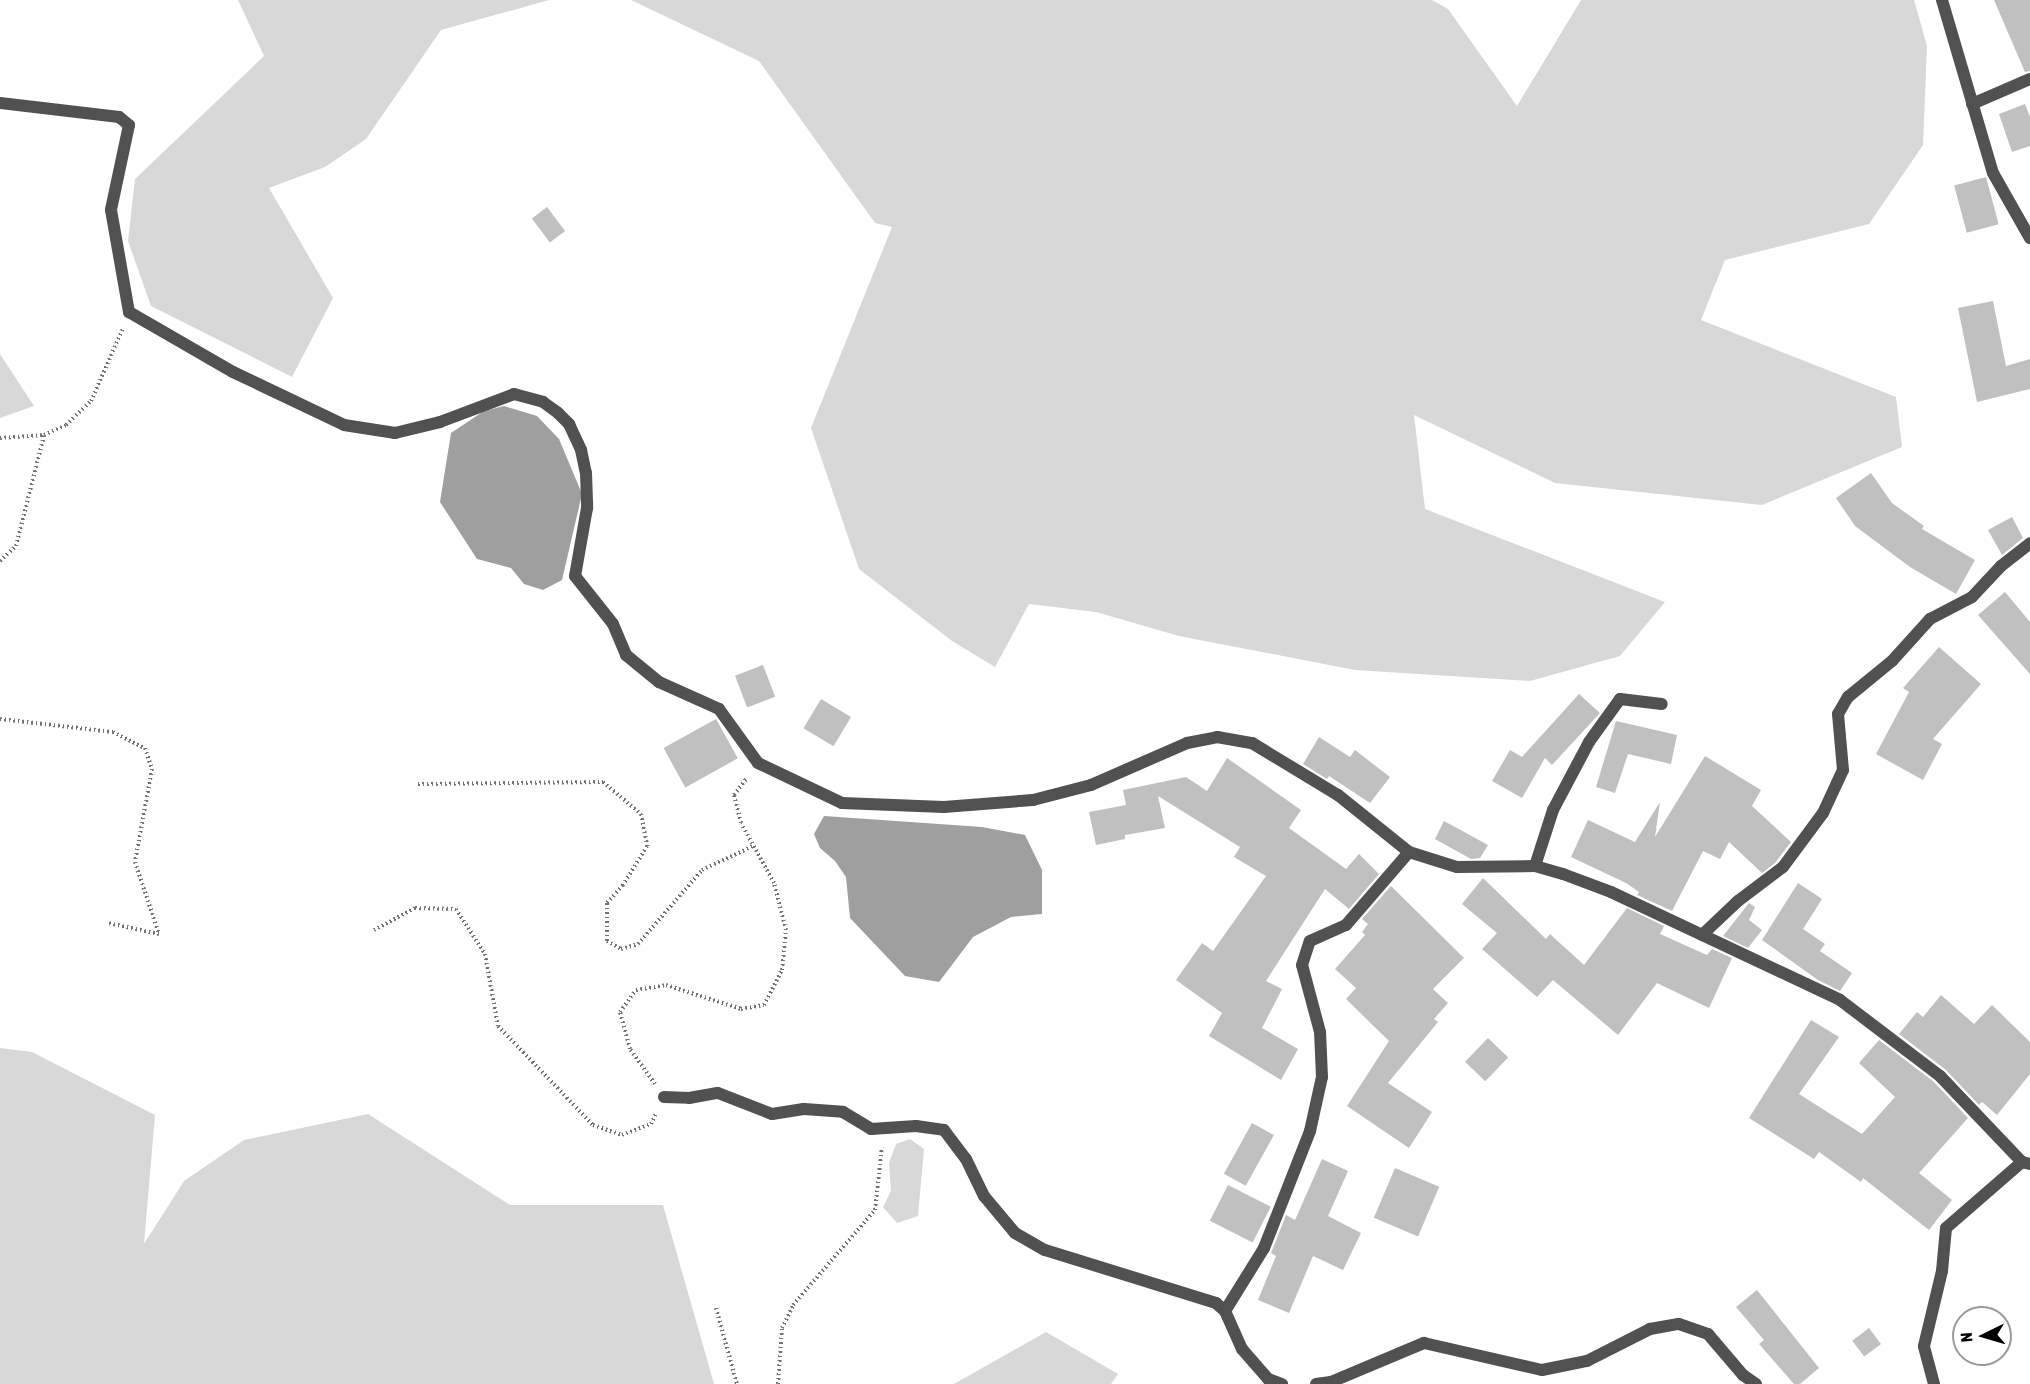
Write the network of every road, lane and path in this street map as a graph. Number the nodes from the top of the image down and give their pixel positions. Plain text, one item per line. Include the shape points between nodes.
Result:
1 (1942, 0) edge
2 (2030, 79) edge
3 (0, 104) edge
4 (1972, 104) junction
5 (2030, 238) edge
6 (129, 312) junction
7 (44, 435) junction
8 (0, 438) edge
9 (2030, 543) edge
10 (0, 561) edge
11 (1662, 704) dead end
12 (0, 719) edge
13 (758, 763) junction
14 (418, 784) dead end
15 (753, 846) junction
16 (1409, 852) junction
17 (1535, 866) junction
18 (108, 923) dead end
19 (375, 930) dead end
20 (1702, 934) junction
21 (664, 1097) junction
22 (883, 1131) junction
23 (2026, 1163) edge
24 (716, 1308) dead end
25 (1225, 1311) junction
26 (737, 1384) edge
27 (778, 1384) edge
28 (1282, 1384) edge
29 (1316, 1384) edge
30 (1756, 1384) edge
31 (1934, 1384) edge

1 - 4 street
2 - 4 street
3 - 6 street via 119,117 129,125 111,210
4 - 5 street via 1992,173
6 - 7 path via 91,401 66,425
6 - 13 street via 232,372 344,425 395,433 440,422 514,394 543,402 568,424 586,473 587,508 575,576 613,624 626,656 659,682 719,709
7 - 8 path
7 - 10 path via 16,546
9 - 20 street via 1972,597 1930,619 1892,661 1848,697 1838,714 1843,770 1823,813 1783,867 1738,900
11 - 17 street via 1620,699 1589,742 1553,810
12 - 18 path via 113,732 145,748 152,769 135,862 159,934
13 - 15 path via 734,795 741,824
13 - 16 street via 842,803 944,807 1033,800 1091,785 1187,743 1217,737 1252,743 1328,789
14 - 15 path via 603,782 641,814 647,846 607,903 607,941 621,949 638,944 702,870
15 - 21 path via 774,883 786,930 782,970 764,1005 741,1009 666,985 636,990 620,1012 630,1049
16 - 17 street via 1457,867
16 - 25 street via 1346,926 1310,941 1302,965 1320,1032 1322,1077 1310,1131 1264,1248
17 - 20 street via 1611,892
19 - 21 path via 415,908 456,909 486,954 498,1026 593,1125 622,1135 651,1124
20 - 23 street via 1840,1000 1940,1076
21 - 22 street via 718,1093 772,1114 804,1108 843,1112 871,1129
22 - 25 street via 916,1126 944,1130 966,1159 984,1197 1015,1233 1045,1250 1216,1303
22 - 27 path via 875,1210 793,1305 782,1328
23 - 31 street via 1946,1228 1942,1271 1924,1346
24 - 26 path
25 - 28 street via 1242,1349 1268,1379
29 - 30 street via 1331,1382 1424,1343 1542,1370 1587,1361 1650,1329 1679,1324 1708,1334

